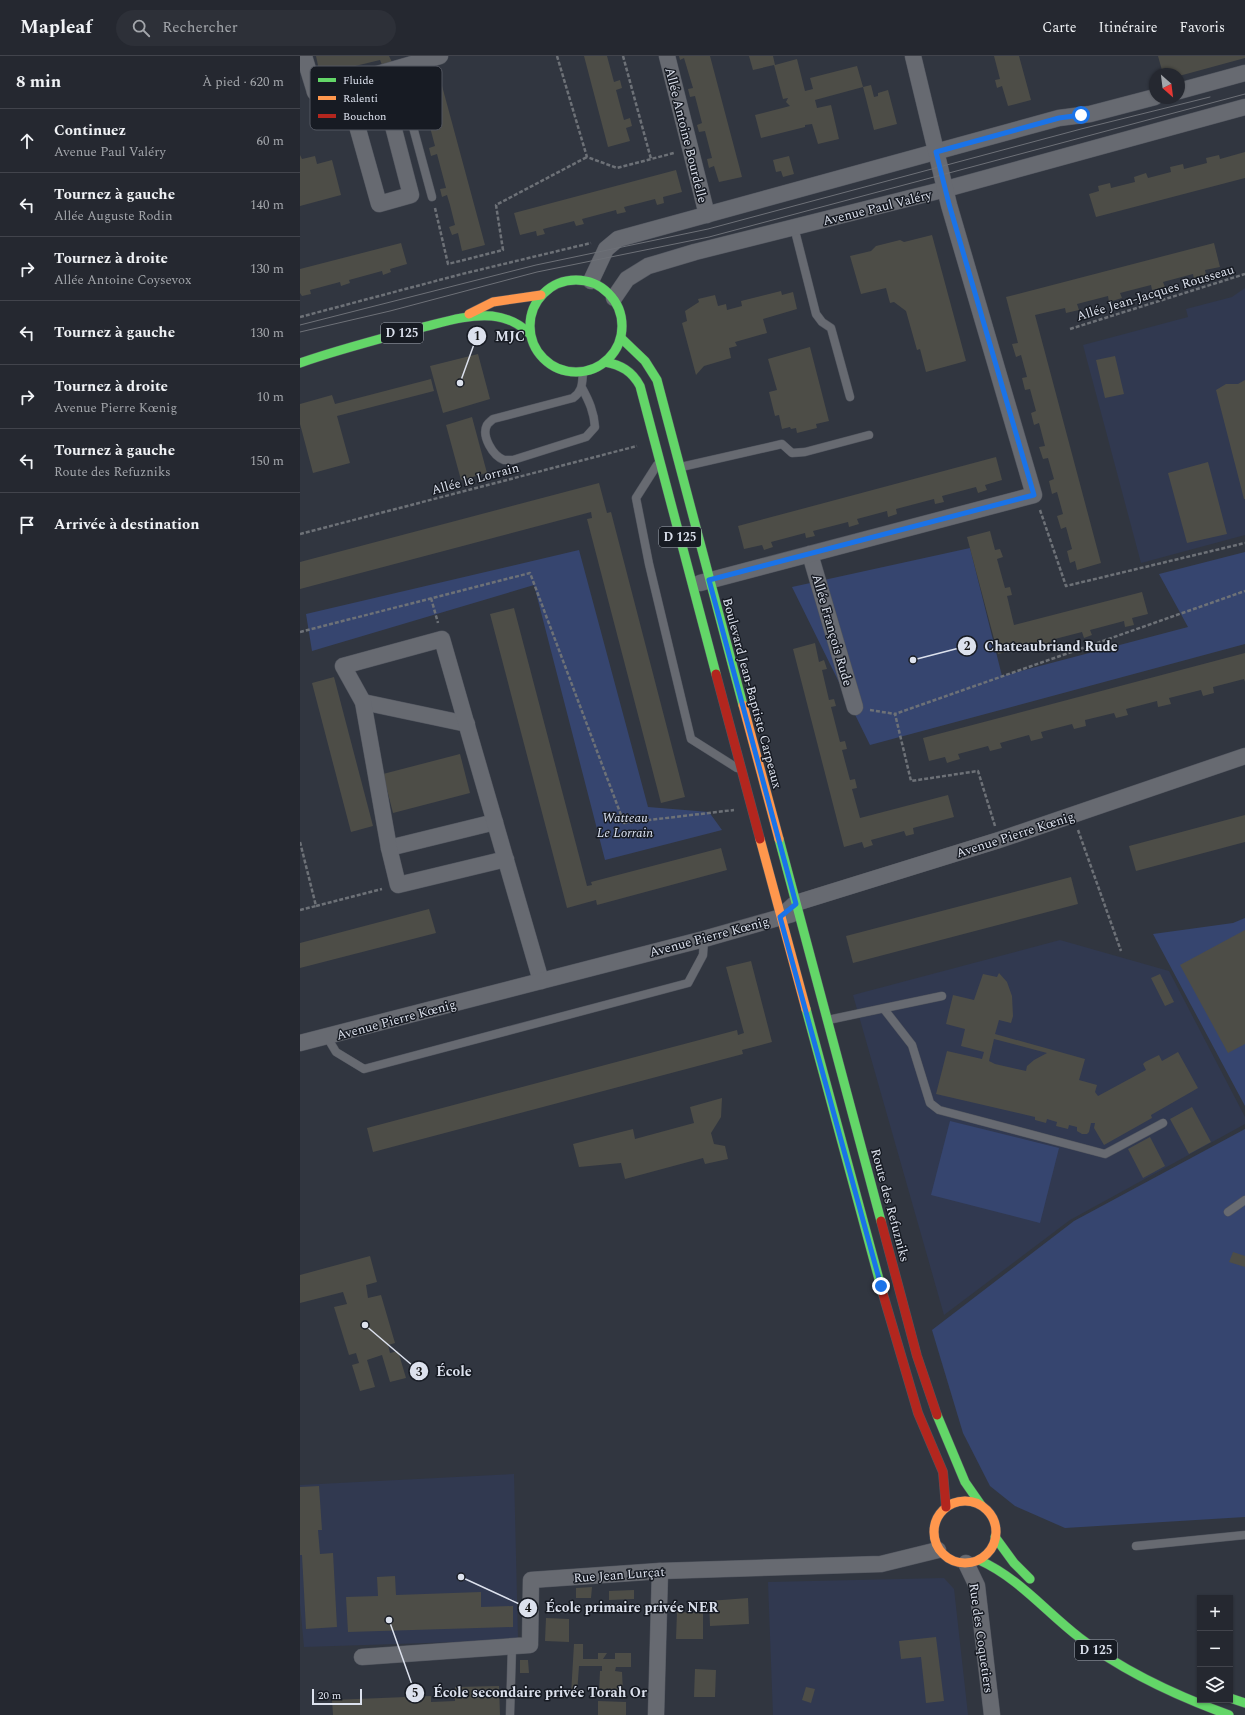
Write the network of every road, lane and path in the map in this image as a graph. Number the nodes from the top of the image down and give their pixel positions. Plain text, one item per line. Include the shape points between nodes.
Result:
1 (304, 56) edge
2 (440, 56) edge
3 (557, 56) edge
4 (623, 56) edge
5 (667, 56) edge
6 (913, 56) edge
7 (404, 66) edge
8 (1245, 73) edge
9 (310, 76) edge
10 (1185, 89) edge
11 (1149, 99) edge
12 (1245, 107) edge
13 (358, 130) edge
14 (394, 130) edge
15 (414, 130) edge
16 (690, 148) junction
17 (936, 152) junction
18 (588, 157) junction
19 (651, 159) junction
20 (946, 189) junction
21 (432, 197) joint
22 (707, 215) junction
23 (794, 228) junction
24 (1245, 274) edge
25 (591, 281) junction
26 (541, 295) junction
27 (614, 298) junction
28 (465, 316) junction
29 (1070, 328) dead end
30 (530, 334) junction
31 (621, 338) junction
32 (339, 349) junction
33 (300, 355) edge
34 (605, 362) junction
35 (300, 363) edge
36 (583, 372) junction
37 (582, 388) junction
38 (850, 397) dead end
39 (869, 434) dead end
40 (655, 441) junction
41 (660, 461) junction
42 (680, 468) junction
43 (1034, 495) junction
44 (300, 534) edge
45 (1245, 543) edge
46 (810, 554) junction
47 (709, 580) junction
48 (693, 585) junction
49 (1245, 591) edge
50 (431, 598) junction
51 (300, 632) edge
52 (442, 639) junction
53 (363, 702) junction
54 (855, 707) joint
55 (895, 714) junction
56 (467, 724) junction
57 (1245, 756) edge
58 (742, 771) junction
59 (752, 808) junction
60 (1072, 815) junction
61 (495, 822) junction
62 (999, 840) junction
63 (300, 842) edge
64 (389, 848) junction
65 (506, 859) junction
66 (398, 885) junction
67 (316, 906) junction
68 (797, 908) junction
69 (300, 910) edge
70 (779, 913) junction
71 (704, 939) junction
72 (1121, 951) dead end
73 (541, 981) junction
74 (942, 996) dead end
75 (884, 1009) junction
76 (828, 1020) junction
77 (327, 1037) junction
78 (300, 1043) edge
79 (1163, 1123) dead end
80 (1245, 1200) edge
81 (1228, 1212) dead end
82 (981, 1505) junction
83 (946, 1507) junction
84 (1245, 1535) edge
85 (995, 1537) junction
86 (1136, 1546) dead end
87 (938, 1550) junction
88 (973, 1561) junction
89 (660, 1571) junction
90 (1036, 1585) dead end
91 (512, 1646) junction
92 (362, 1657) dead end
93 (1233, 1699) edge
94 (1245, 1703) edge
95 (510, 1715) edge
96 (656, 1715) edge
97 (992, 1715) edge
98 (1230, 1715) edge

1 - 9 street
2 - 7 street
3 - 18 path
4 - 19 path
5 - 16 street, Allée Antoine Bourdelle
6 - 17 street
8 - 10 street
11 - 17 street via 1090,114 1059,118
12 - 20 street, Avenue Paul Valéry
13 - 14 street via 379,204 411,195
15 - 21 lane
16 - 19 path
16 - 22 street, Allée Antoine Bourdelle
17 - 20 street
17 - 22 street
18 - 19 path via 617,168
18 - 21 path via 496,205 503,250 448,264
20 - 23 street, Avenue Paul Valéry
20 - 43 street
22 - 25 street via 618,239 606,249
23 - 27 street, Avenue Paul Valéry via 648,266 627,279
23 - 38 lane via 816,314 831,328
24 - 29 path, Allée Jean-Jacques Rousseau
25 - 26 main road via 564,280
25 - 27 main road via 604,288
26 - 28 main road, D 125 via 493,302
26 - 30 main road via 530,319
27 - 31 main road via 622,317
28 - 30 main road, D 125 via 492,316 512,320
28 - 32 main road, D 125
30 - 36 main road via 534,347 543,359 569,372
31 - 34 main road via 613,355
31 - 42 main road, Boulevard Jean-Baptiste Carpeaux / D 125 via 645,361 657,380
32 - 33 main road, D 125
32 - 35 main road, D 125
34 - 36 main road
34 - 40 main road, D 125 via 626,368 636,378
36 - 37 lane
37 - 37 lane via 573,398 493,419 485,432 494,452 504,460 513,460 586,437 595,427 592,407
39 - 42 lane via 805,452 792,453 782,444
40 - 41 main road, D 125
40 - 44 path, Allée le Lorrain
41 - 48 main road, D 125
41 - 58 lane via 636,498 648,564 691,739
42 - 47 main road, Boulevard Jean-Baptiste Carpeaux / D 125
43 - 45 path via 1066,586
43 - 46 street
46 - 47 street
46 - 54 street, Allée François Rude
47 - 48 street
47 - 68 main road, Boulevard Jean-Baptiste Carpeaux / D 125
48 - 58 main road, D 125
49 - 55 path
50 - 51 path
50 - 52 path
50 - 59 path via 530,573 624,823
52 - 53 street via 343,666
52 - 56 street
53 - 56 street
53 - 64 street
54 - 55 path
55 - 62 path via 911,781 978,771
56 - 61 street
57 - 60 street, Avenue Pierre Kœnig
58 - 59 main road, D 125
59 - 70 main road, D 125
60 - 62 street, Avenue Pierre Kœnig
60 - 72 path
61 - 64 street
61 - 65 street
62 - 68 street, Avenue Pierre Kœnig
63 - 67 path
64 - 66 street
65 - 66 street
65 - 73 street
66 - 67 path
67 - 69 path
68 - 70 street, Avenue Pierre Kœnig
68 - 76 main road, Route des Refuzniks
70 - 71 street, Avenue Pierre Kœnig
70 - 83 main road, D 125 via 904,1367 928,1440 944,1472
71 - 73 street, Avenue Pierre Kœnig
71 - 77 lane via 703,955 688,983 364,1069 336,1052
73 - 77 street, Avenue Pierre Kœnig
74 - 75 lane
75 - 76 lane
75 - 79 lane via 912,1045 930,1103 939,1110 1105,1154
76 - 82 main road, Route des Refuzniks via 928,1391 965,1481 975,1500
77 - 78 street, Avenue Pierre Kœnig
80 - 81 lane
82 - 83 main road via 966,1502
82 - 85 main road via 993,1519
83 - 87 main road via 935,1521 933,1531
84 - 86 lane
85 - 88 main road via 991,1548
85 - 90 main road via 1014,1563
87 - 88 main road via 953,1561
87 - 89 street, Rue Jean Lurçat via 881,1564
88 - 97 street, Rue des Coquetiers
88 - 98 main road, D 125 via 995,1567 1019,1582 1064,1626 1109,1658 1179,1694
89 - 91 street, Rue Jean Lurçat via 531,1580 530,1645
89 - 96 street
91 - 92 street, Rue Jean Lurçat
91 - 95 lane
93 - 94 main road

